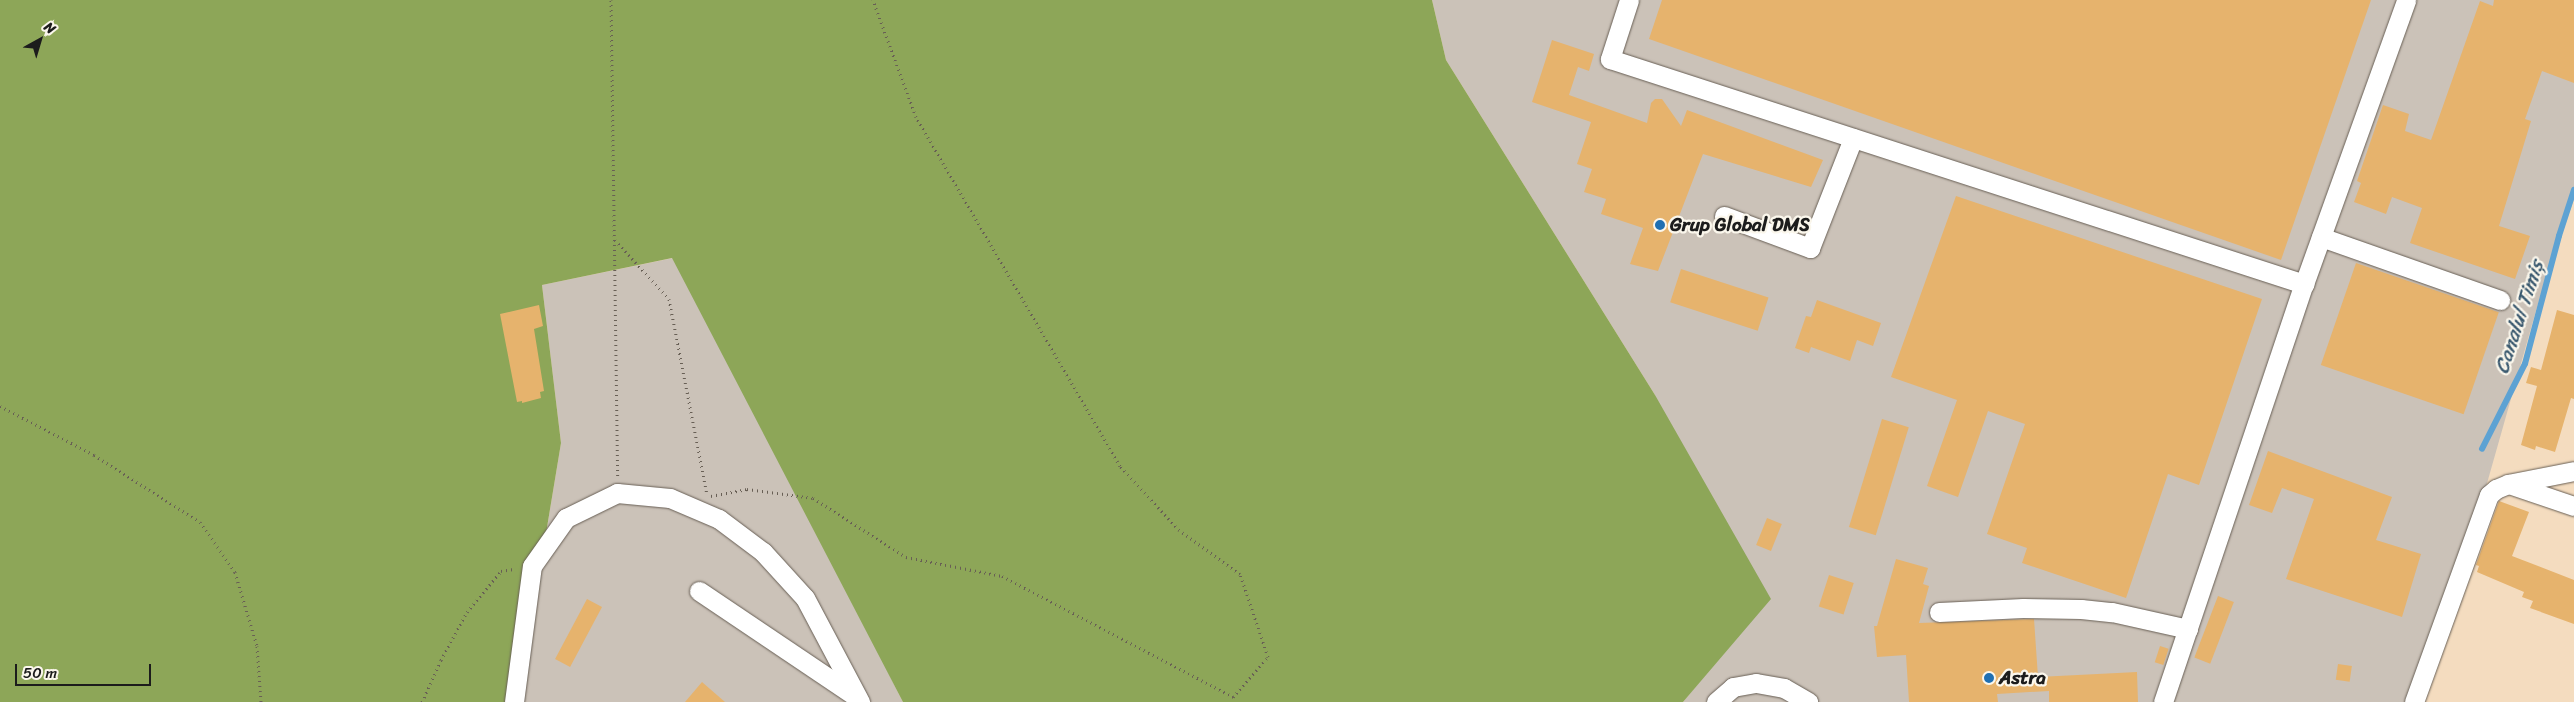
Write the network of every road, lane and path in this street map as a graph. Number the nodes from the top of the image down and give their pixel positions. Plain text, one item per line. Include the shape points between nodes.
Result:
1 (611, 0) edge
2 (873, 0) edge
3 (1629, 0) edge
4 (2406, 0) edge
5 (1853, 138) junction
6 (1724, 216) dead end
7 (2321, 237) junction
8 (615, 240) junction
9 (2304, 284) junction
10 (2500, 300) dead end
11 (0, 406) edge
12 (2574, 471) edge
13 (2508, 484) junction
14 (617, 493) junction
15 (2574, 506) edge
16 (532, 566) junction
17 (699, 591) dead end
18 (1939, 612) dead end
19 (2188, 630) junction
20 (859, 700) edge
21 (260, 702) edge
22 (422, 702) edge
23 (514, 702) edge
24 (1716, 702) edge
25 (1808, 702) edge
26 (2163, 702) edge
27 (2414, 702) edge

1 - 8 path
2 - 8 path via 916,117 1120,466 1178,530 1240,574 1268,657 1233,698 1002,576 906,557 812,498 747,489 707,496 669,300
3 - 5 street via 1610,58
4 - 7 street
5 - 6 street via 1810,248
5 - 9 street
7 - 9 street
7 - 10 street
8 - 14 path
9 - 19 street
11 - 21 path via 94,455 200,522 235,572 257,646
12 - 13 street
13 - 15 street
13 - 27 street via 2489,495
14 - 16 street via 566,518
14 - 20 street via 670,498 719,519 763,552 805,598
16 - 22 path via 501,571 466,612
16 - 23 street
17 - 20 street
18 - 19 street via 2081,609 2112,612
19 - 26 street
24 - 25 street via 1733,687 1756,683 1784,688

